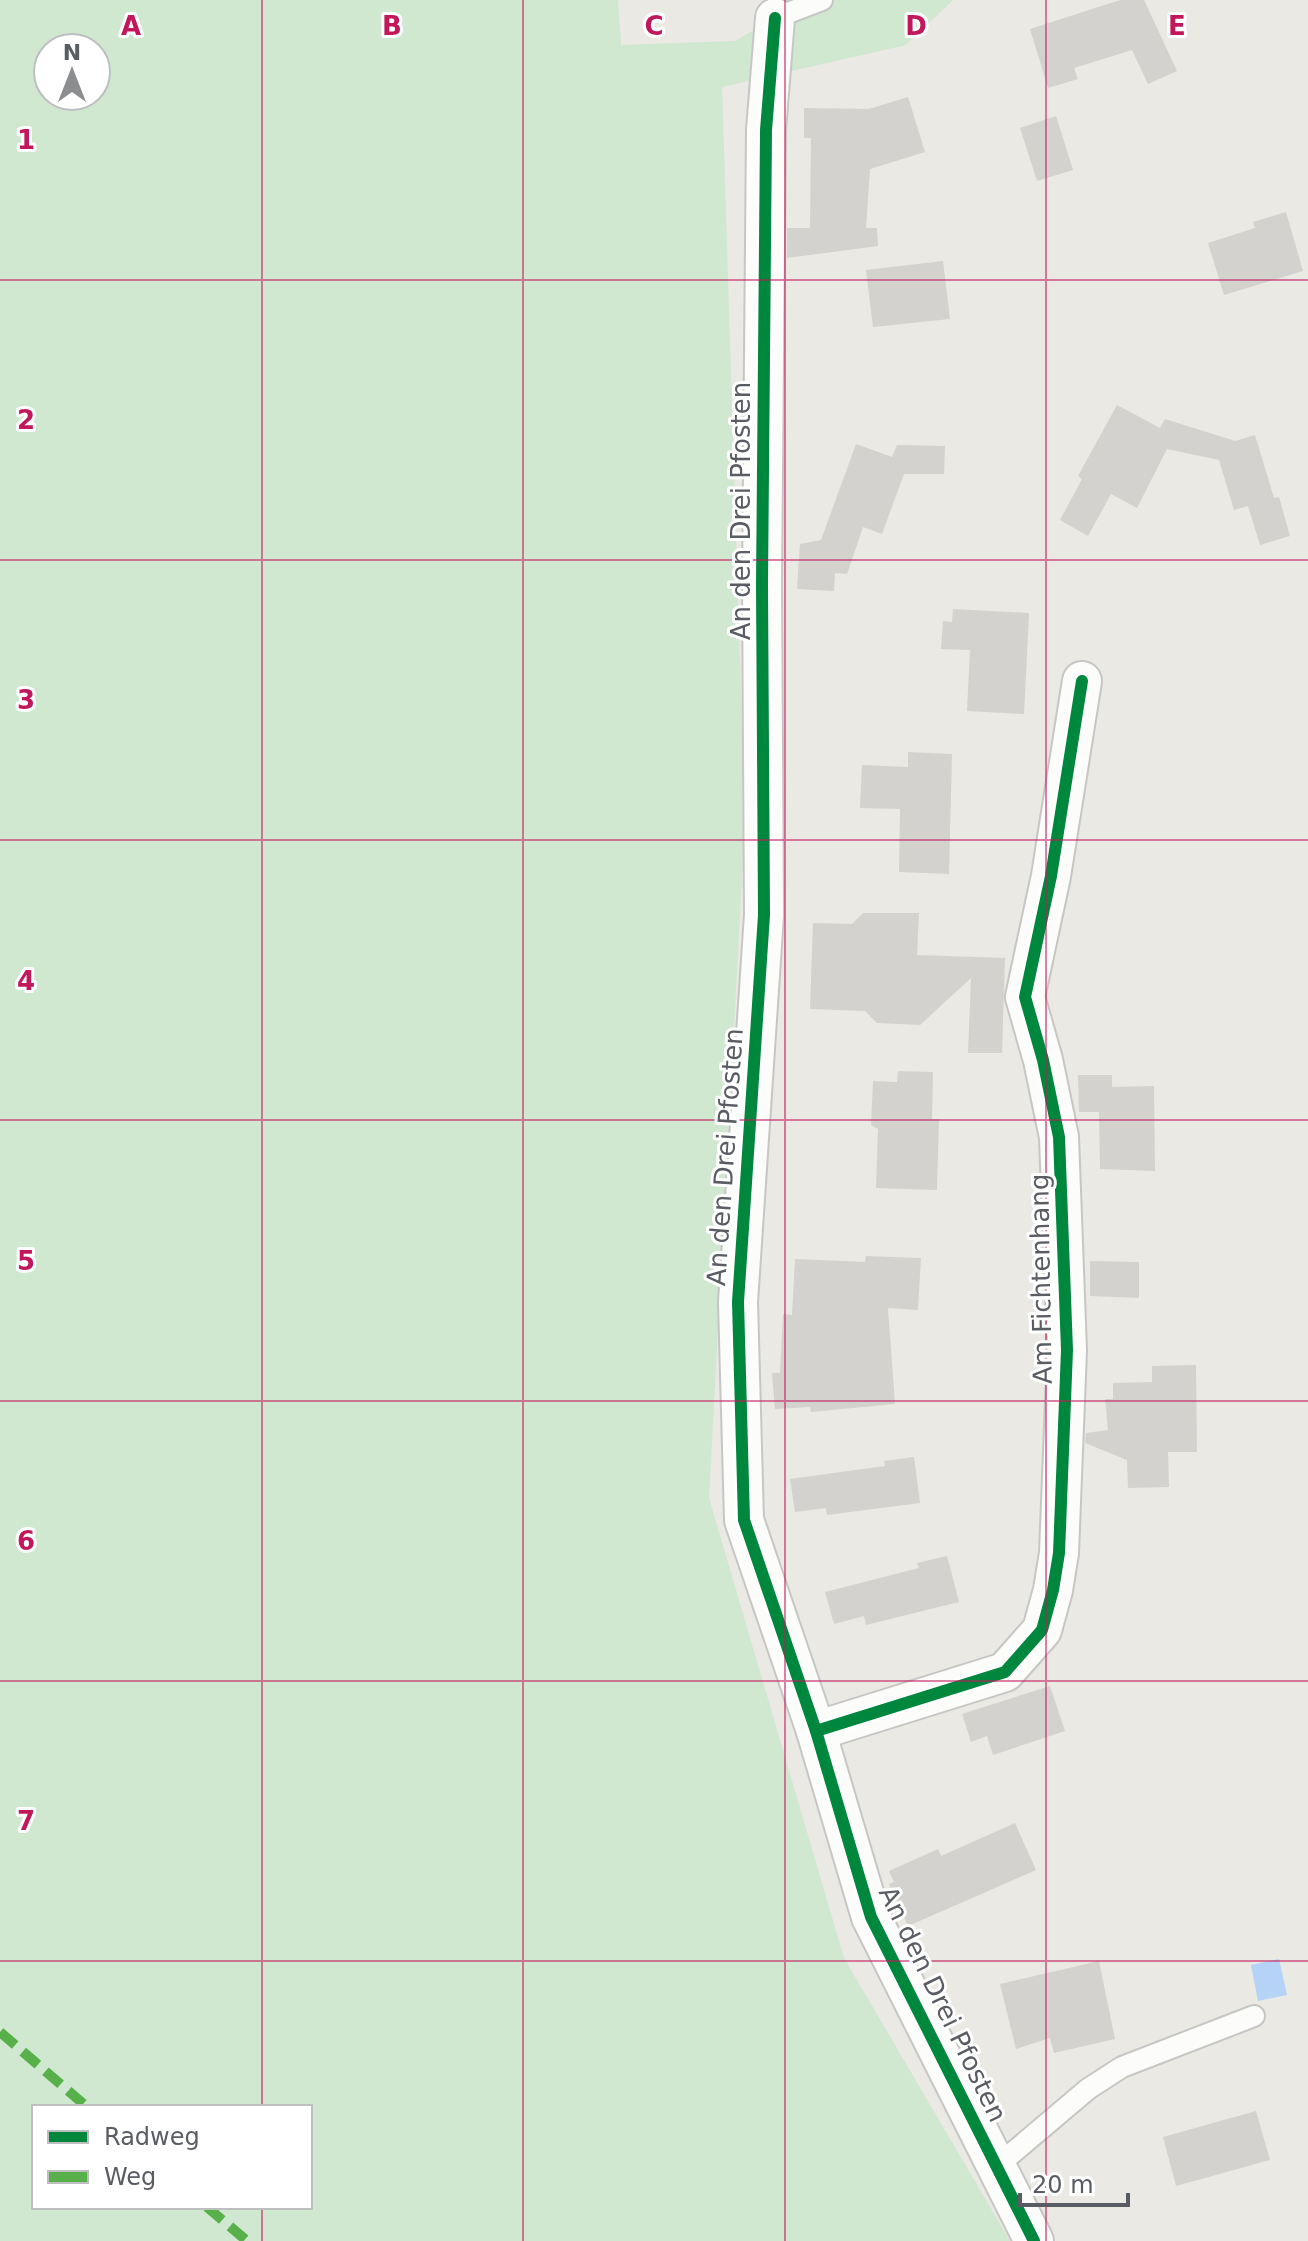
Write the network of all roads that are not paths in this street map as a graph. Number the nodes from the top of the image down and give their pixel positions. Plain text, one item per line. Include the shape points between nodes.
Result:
1 (822, 0) edge
2 (775, 18) joint
3 (1082, 681) dead end
4 (816, 1731) junction
5 (1254, 2016) dead end
6 (997, 2166) junction
7 (1034, 2241) edge

1 - 2 lane
2 - 4 street, An den Drei Pfosten via 766,161 764,915 738,1302 744,1520
3 - 4 street, Am Fichtenhang via 1051,876 1025,997 1059,1137 1067,1350 1053,1590 1042,1630 1005,1672
4 - 6 street, An den Drei Pfosten via 871,1917
5 - 6 lane via 1122,2067
6 - 7 street, An den Drei Pfosten

